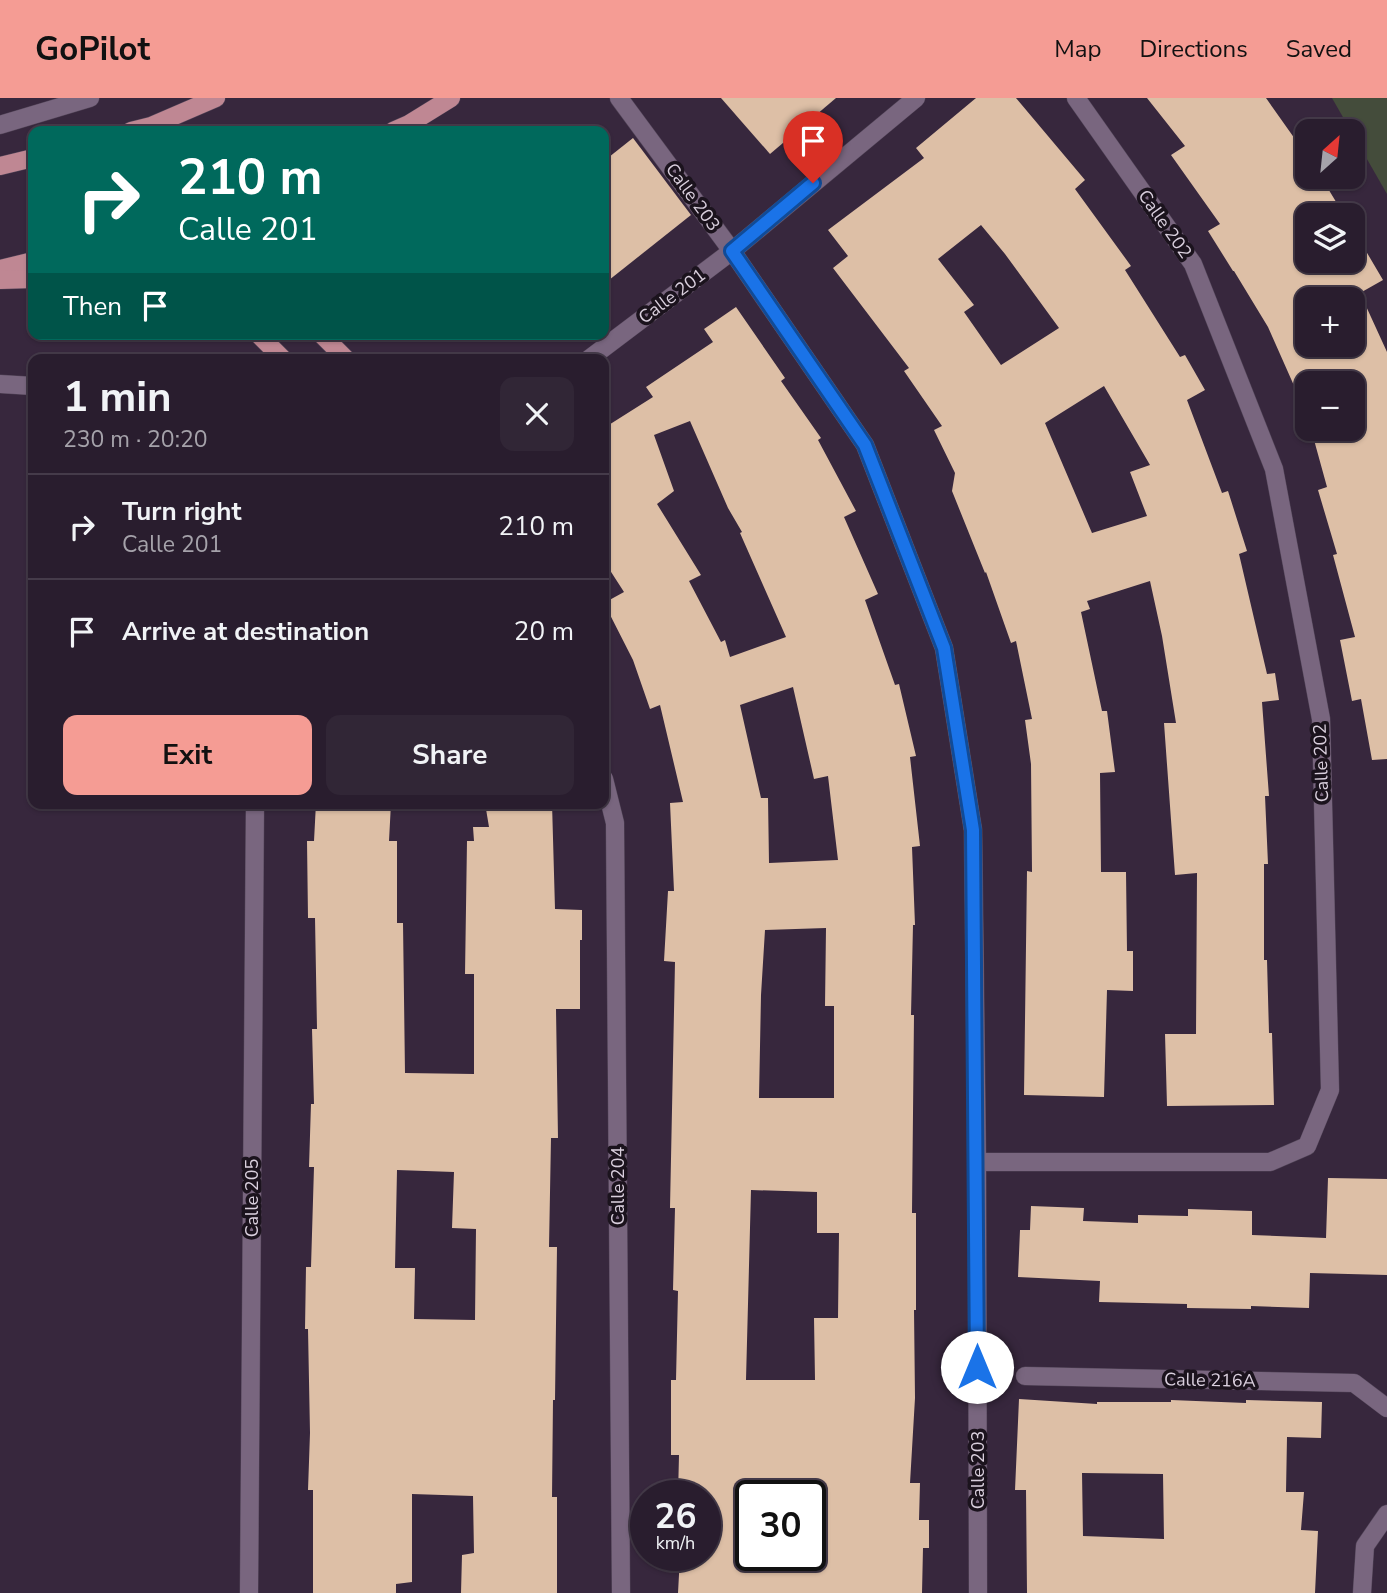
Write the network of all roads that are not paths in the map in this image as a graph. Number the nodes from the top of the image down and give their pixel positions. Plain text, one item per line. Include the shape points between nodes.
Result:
1 (90, 98) edge
2 (216, 98) edge
3 (451, 98) edge
4 (619, 98) edge
5 (916, 98) edge
6 (1076, 98) edge
7 (0, 125) edge
8 (151, 126) edge
9 (406, 126) edge
10 (28, 159) edge
11 (0, 166) edge
12 (732, 251) junction
13 (28, 262) edge
14 (0, 269) edge
15 (28, 279) edge
16 (0, 280) edge
17 (264, 340) edge
18 (327, 340) edge
19 (278, 354) edge
20 (341, 354) edge
21 (596, 354) edge
22 (0, 384) edge
23 (28, 386) edge
24 (609, 799) edge
25 (255, 809) edge
26 (977, 1161) junction
27 (1025, 1376) dead end
28 (1387, 1408) edge
29 (1387, 1514) edge
30 (249, 1593) edge
31 (621, 1593) edge
32 (978, 1593) edge
33 (1362, 1593) edge

1 - 7 street
2 - 8 main road
3 - 9 main road
4 - 12 street, Calle 203
5 - 12 street, Calle 201
6 - 26 street, Calle 202 via 1193,264 1274,468 1321,719 1330,1090 1307,1146 1270,1162
10 - 11 main road
12 - 21 street, Calle 201
12 - 26 street, Calle 203 via 865,445 944,648 973,830
13 - 14 main road
15 - 16 main road
17 - 19 main road
18 - 20 main road
22 - 23 street
24 - 31 street, Calle 204 via 615,823
25 - 30 street, Calle 205
26 - 32 street, Calle 203
27 - 28 street, Calle 216A via 1354,1383
29 - 33 street via 1365,1546

